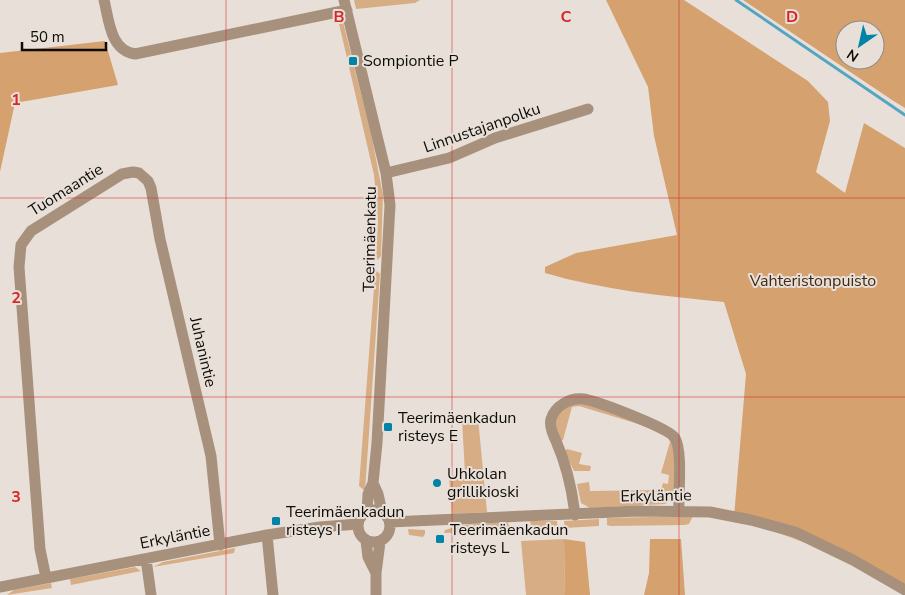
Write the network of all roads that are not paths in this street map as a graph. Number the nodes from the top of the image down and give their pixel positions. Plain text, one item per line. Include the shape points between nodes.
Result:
1 (104, 0) edge
2 (346, 5) edge
3 (588, 109) dead end
4 (139, 173) joint
5 (386, 173) junction
6 (373, 483) junction
7 (678, 511) junction
8 (367, 512) junction
9 (382, 512) junction
10 (575, 515) junction
11 (390, 522) junction
12 (358, 524) junction
13 (266, 535) junction
14 (366, 541) junction
15 (380, 542) junction
16 (220, 544) junction
17 (146, 559) junction
18 (376, 573) junction
19 (46, 578) junction
20 (0, 587) edge
21 (905, 590) edge
22 (150, 595) edge
23 (274, 595) edge
24 (376, 595) edge

1 - 2 street via 117,45 135,54
2 - 5 street, Teerimäenkatu
3 - 5 street, Linnustajanpolku via 495,138 449,158
4 - 16 street, Juhanintie via 151,188 211,456
4 - 19 street, Tuomaantie via 122,174 31,231 22,246 20,286 40,549
5 - 6 street, Teerimäenkatu via 390,205 389,238
6 - 8 street, Teerimäenkatu via 368,494
6 - 9 street, Teerimäenkatu
7 - 10 street, Erkyläntie
7 - 10 street via 678,448 671,433 584,399 564,402 550,421 569,474
7 - 21 street, Erkyläntie via 710,512 795,532
8 - 9 street
8 - 12 street
9 - 11 street
10 - 11 street, Erkyläntie
11 - 15 street via 388,535
12 - 13 street, Erkyläntie
12 - 14 street via 359,534
13 - 16 street, Erkyläntie
13 - 23 street
14 - 15 street
14 - 18 street via 368,557
15 - 18 street
16 - 17 street, Erkyläntie
17 - 19 street, Erkyläntie
17 - 22 street
18 - 24 street
19 - 20 street, Erkyläntie

